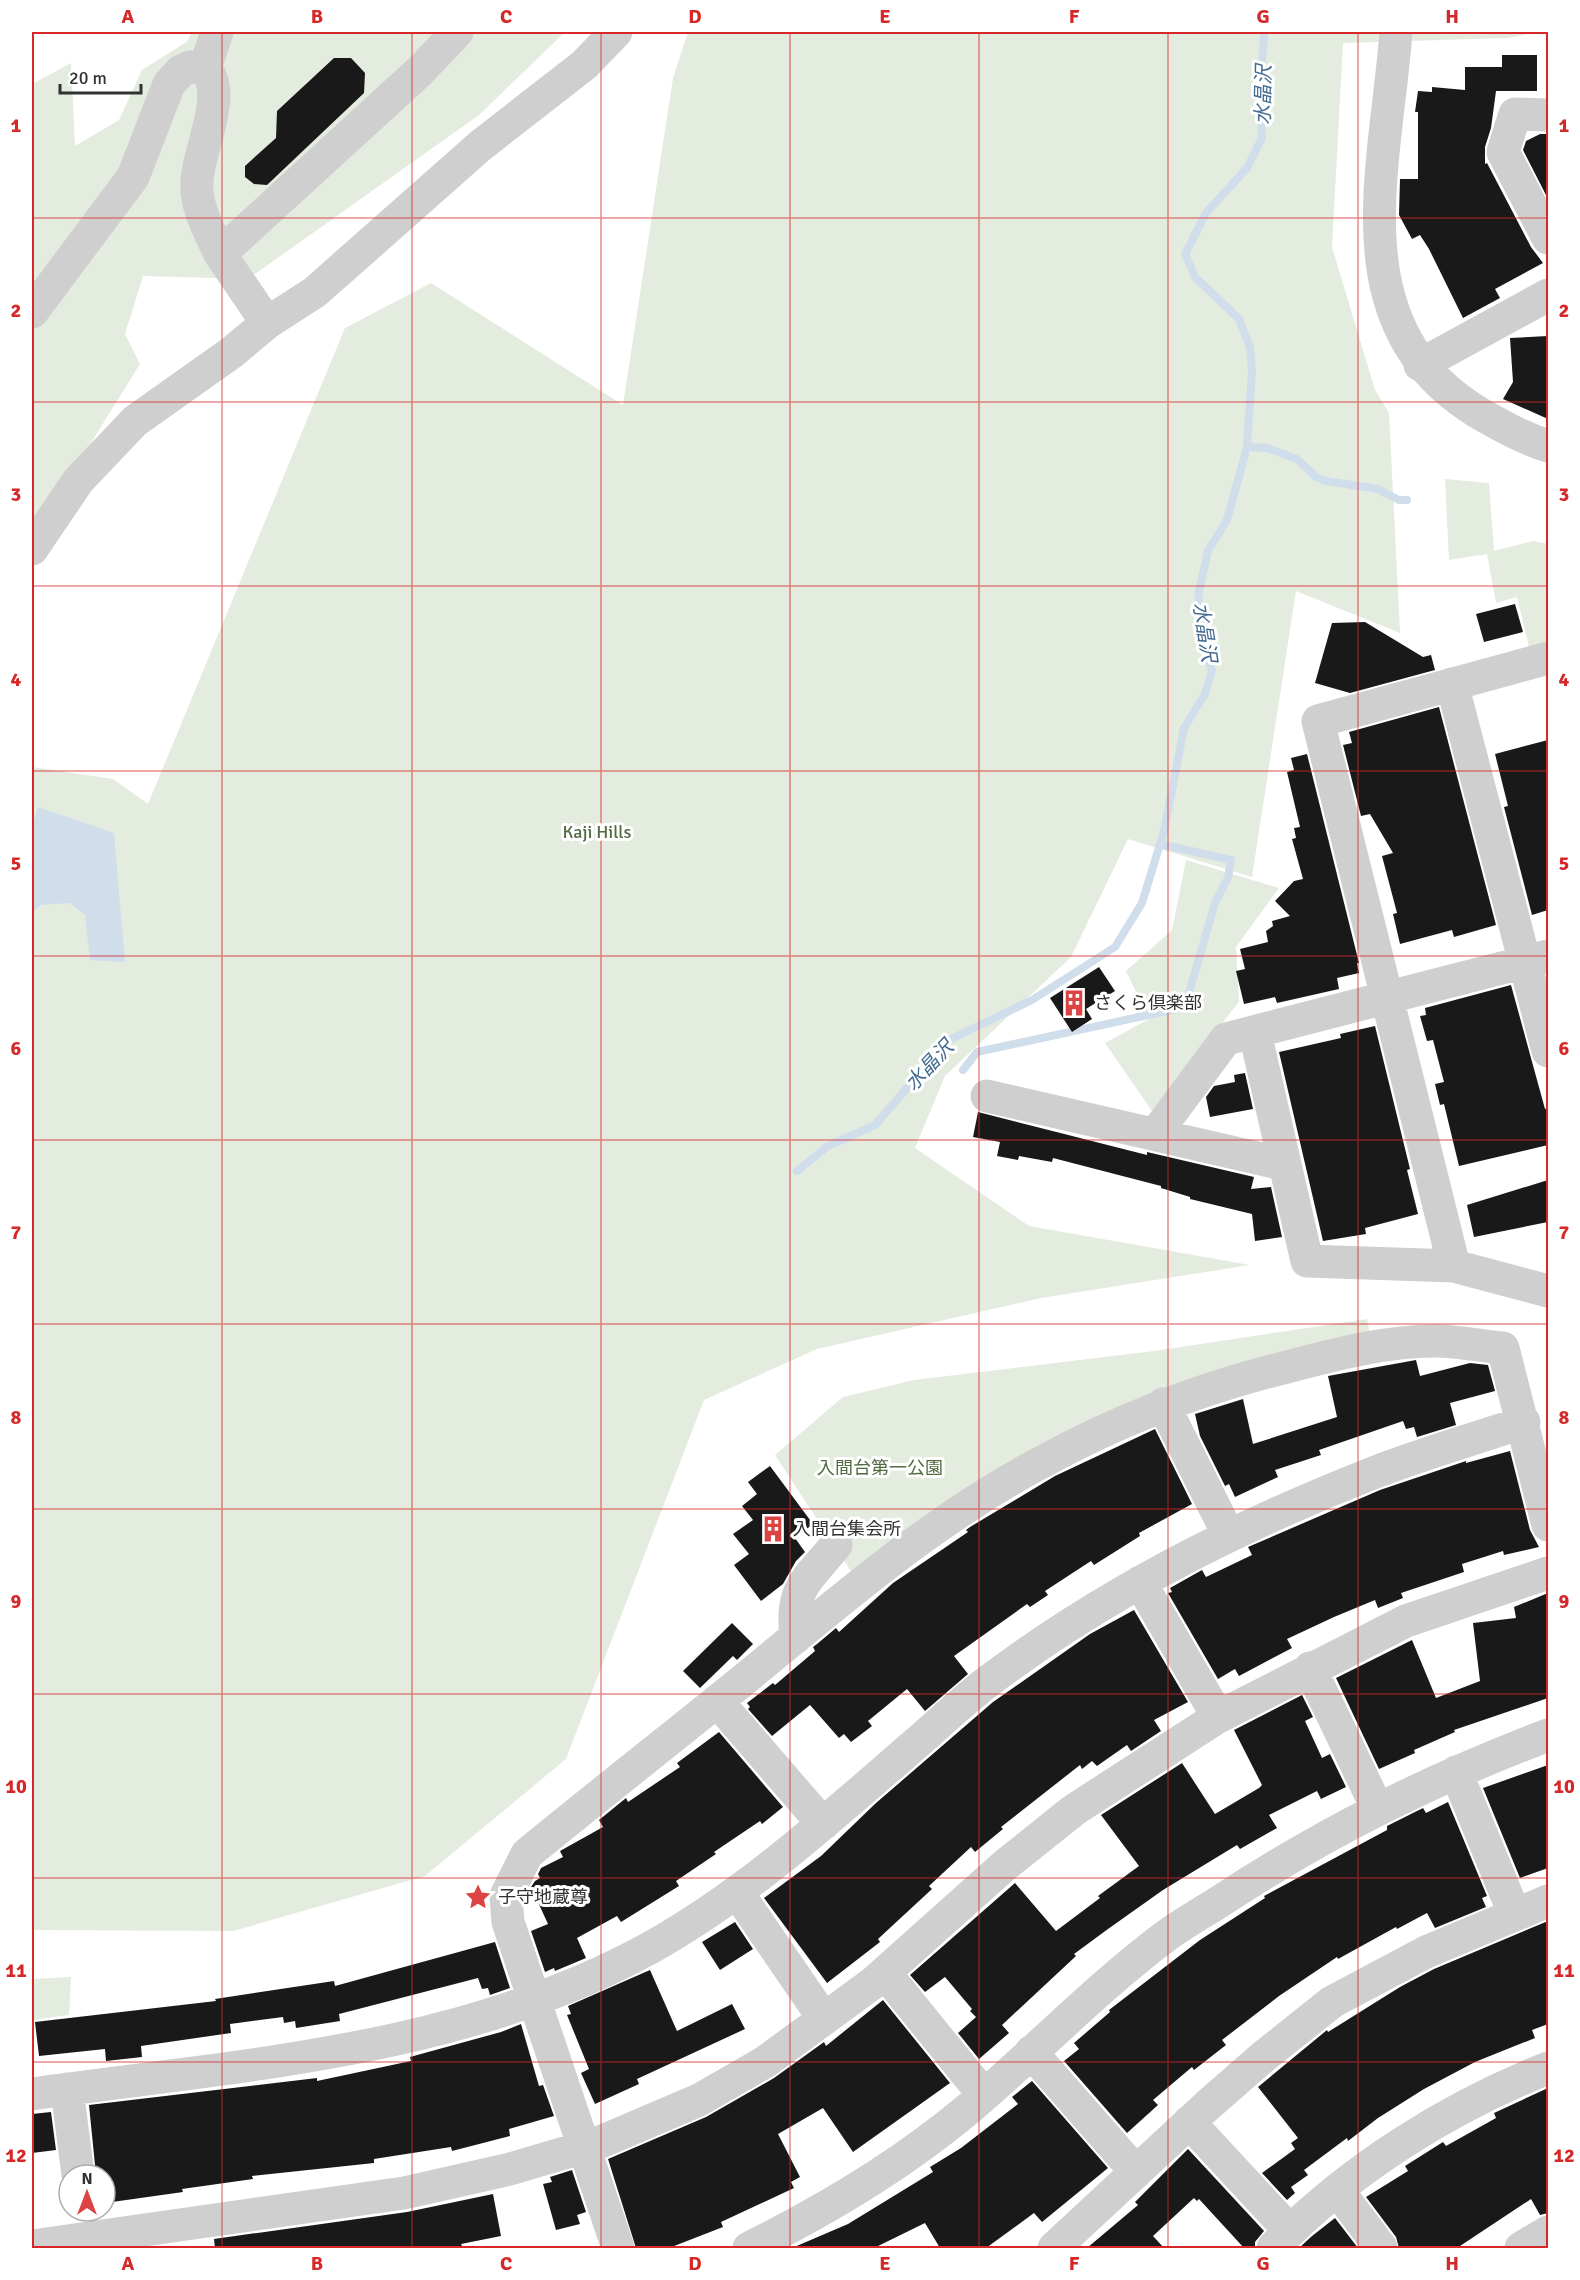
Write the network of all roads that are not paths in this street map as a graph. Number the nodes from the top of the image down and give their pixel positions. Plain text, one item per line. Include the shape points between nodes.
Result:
1 (218, 32) edge
2 (457, 32) edge
3 (616, 32) edge
4 (1396, 32) edge
5 (205, 68) junction
6 (1548, 115) edge
7 (1548, 238) edge
8 (220, 254) junction
9 (1548, 295) edge
10 (32, 312) edge
11 (267, 323) junction
12 (1420, 365) junction
13 (1548, 446) edge
14 (32, 549) edge
15 (1548, 658) edge
16 (1452, 684) junction
17 (1536, 959) edge
18 (1388, 999) junction
19 (1255, 1033) junction
20 (1548, 1051) edge
21 (987, 1096) dead end
22 (1156, 1133) junction
23 (1283, 1164) junction
24 (1454, 1266) junction
25 (1548, 1291) edge
26 (1163, 1404) junction
27 (1530, 1410) edge
28 (1548, 1525) edge
29 (1229, 1536) junction
30 (836, 1545) dead end
31 (1548, 1573) edge
32 (1140, 1582) junction
33 (796, 1637) junction
34 (1310, 1668) junction
35 (717, 1701) junction
36 (1218, 1717) junction
37 (1548, 1735) edge
38 (1456, 1772) junction
39 (1377, 1808) junction
40 (823, 1824) junction
41 (737, 1892) junction
42 (1548, 1901) edge
43 (1514, 1913) junction
44 (885, 1973) junction
45 (534, 2000) junction
46 (824, 2019) junction
47 (1031, 2052) junction
48 (1548, 2068) edge
49 (67, 2089) junction
50 (32, 2094) edge
51 (984, 2095) junction
52 (1189, 2122) junction
53 (582, 2148) junction
54 (76, 2163) edge
55 (1136, 2172) junction
56 (1339, 2192) junction
57 (85, 2224) edge
58 (1548, 2232) edge
59 (171, 2237) edge
60 (1281, 2240) edge
61 (32, 2246) edge
62 (618, 2248) edge
63 (749, 2248) edge
64 (1054, 2248) edge
65 (1381, 2248) edge
66 (1521, 2248) edge

1 - 5 street
2 - 8 street
3 - 11 street via 584,65 480,146 356,258 315,292
4 - 12 street via 1379,192 1379,234 1383,276 1392,308
5 - 8 street via 214,85 214,99 197,180 198,200
5 - 10 street via 181,71 169,84 133,177
6 - 7 street via 1515,114 1503,152
8 - 11 street
9 - 12 street
11 - 14 street via 135,421 78,481
12 - 13 street via 1456,399 1519,436
15 - 16 street
16 - 17 street
16 - 18 street via 1318,721
17 - 18 street
17 - 20 street
18 - 19 street
18 - 24 street
19 - 22 street via 1226,1039
19 - 23 street
21 - 22 street
22 - 23 street
23 - 24 street via 1307,1261
24 - 25 street
26 - 27 street via 1209,1387 1344,1352 1436,1341 1503,1348
26 - 29 street
26 - 33 street via 1041,1462 988,1494 905,1551
27 - 28 street
27 - 29 street
29 - 32 street
30 - 33 street via 796,1597
31 - 34 street via 1406,1621
32 - 36 street
32 - 40 street via 989,1681
33 - 35 street
34 - 36 street
34 - 39 street
35 - 40 street
35 - 45 street via 527,1854 506,1896 505,1915
36 - 44 street via 1074,1810 1004,1866
37 - 38 street
38 - 39 street
38 - 43 street
39 - 47 street via 1286,1858 1172,1932 1114,1977
40 - 41 street
41 - 45 street via 646,1950
41 - 46 street
42 - 43 street
43 - 52 street via 1426,1952 1332,2002
44 - 46 street
44 - 51 street
45 - 49 street via 363,2048
45 - 53 street
46 - 53 street via 765,2062 699,2100
47 - 51 street
47 - 55 street
48 - 56 street via 1457,2110 1398,2146
49 - 50 street
49 - 54 street
51 - 63 street via 869,2182
52 - 55 street
52 - 60 street
53 - 59 street via 404,2193
53 - 62 street
55 - 64 street
56 - 60 street
56 - 65 street
57 - 59 street
57 - 61 street
58 - 66 street

